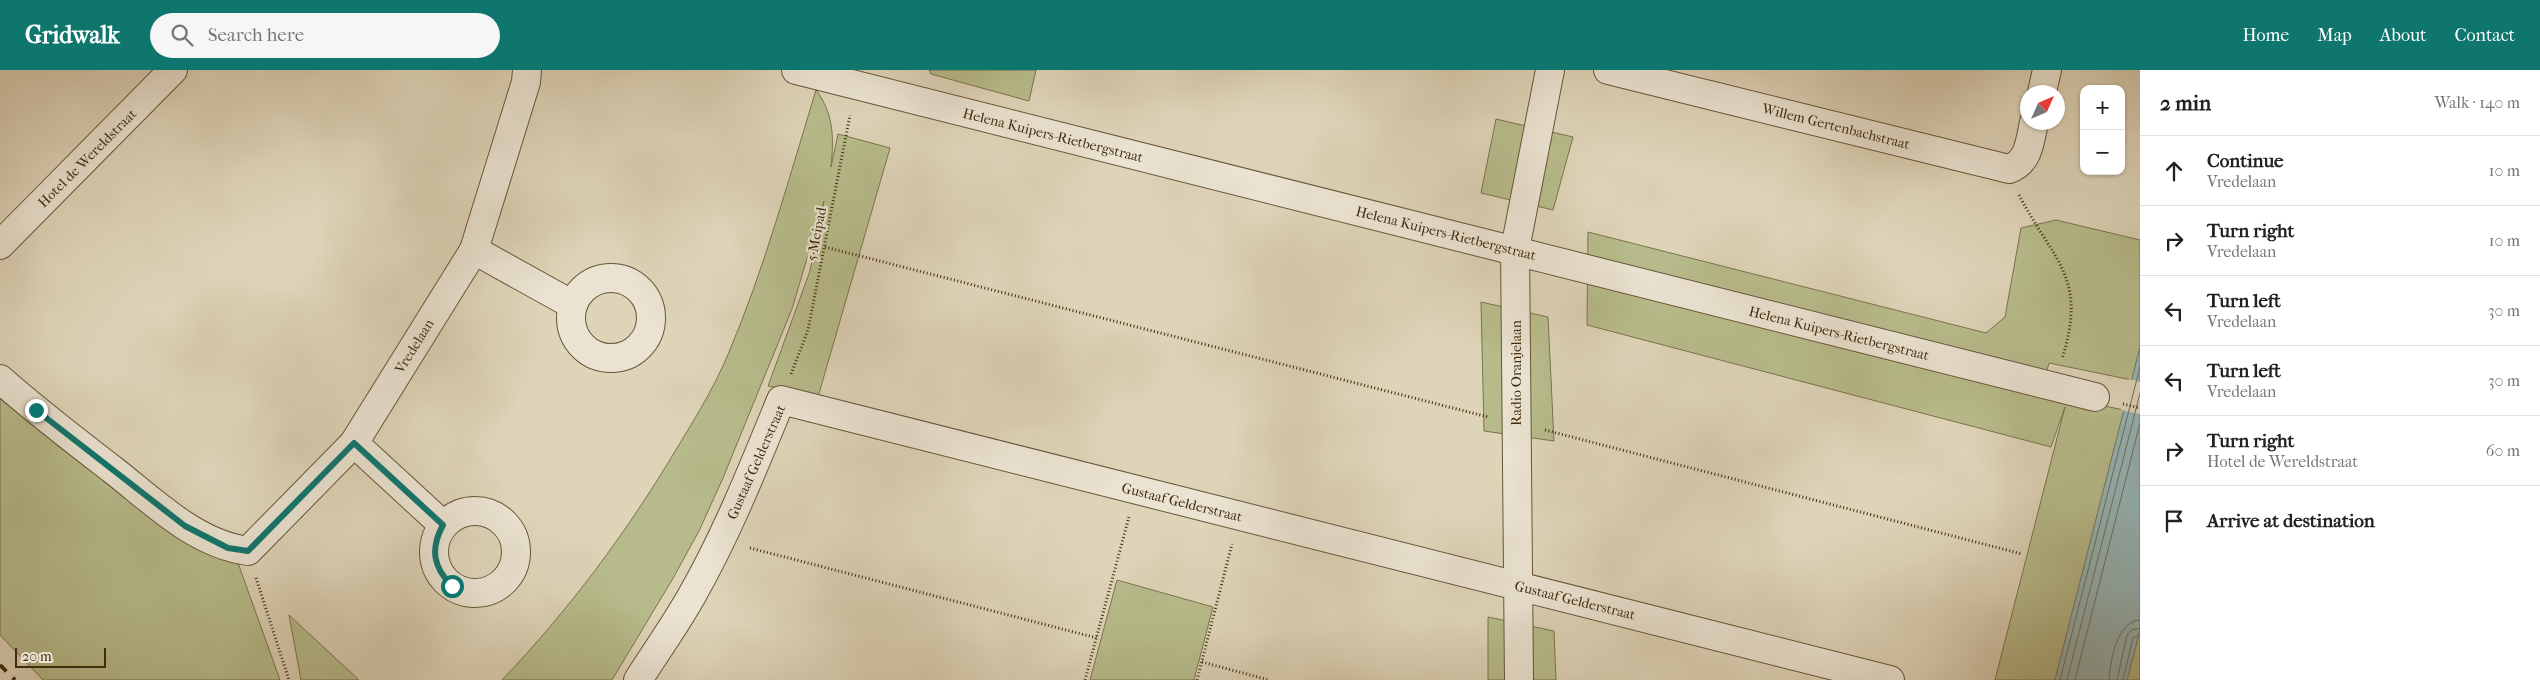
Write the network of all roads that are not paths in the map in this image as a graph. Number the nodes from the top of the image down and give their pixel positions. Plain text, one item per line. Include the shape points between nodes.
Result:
1 (173, 70) edge
2 (527, 70) edge
3 (796, 70) edge
4 (1550, 70) edge
5 (1608, 70) edge
6 (2047, 70) edge
7 (2044, 85) edge
8 (2032, 130) edge
9 (0, 245) edge
10 (474, 250) junction
11 (1515, 250) junction
12 (573, 305) dead end
13 (0, 379) edge
14 (2095, 397) dead end
15 (354, 443) junction
16 (443, 525) dead end
17 (1517, 586) junction
18 (638, 680) edge
19 (1519, 680) edge
20 (1890, 680) edge

1 - 9 street, Hotel de Wereldstraat
2 - 10 street, Vredelaan
3 - 11 street, Helena Kuipers-Rietbergstraat
4 - 11 street, Radio Oranjelaan
5 - 8 street, Willem Gertenbachstraat via 2010,169 2019,165 2026,154
6 - 7 street
10 - 12 street
10 - 15 street, Vredelaan
11 - 14 street, Helena Kuipers-Rietbergstraat
11 - 17 street, Radio Oranjelaan
13 - 15 street, Vredelaan via 185,526 228,548 248,551
15 - 16 street
17 - 18 street, Gustaaf Gelderstraat via 781,400 720,541 691,597
17 - 19 street, Radio Oranjelaan
17 - 20 street, Gustaaf Gelderstraat

